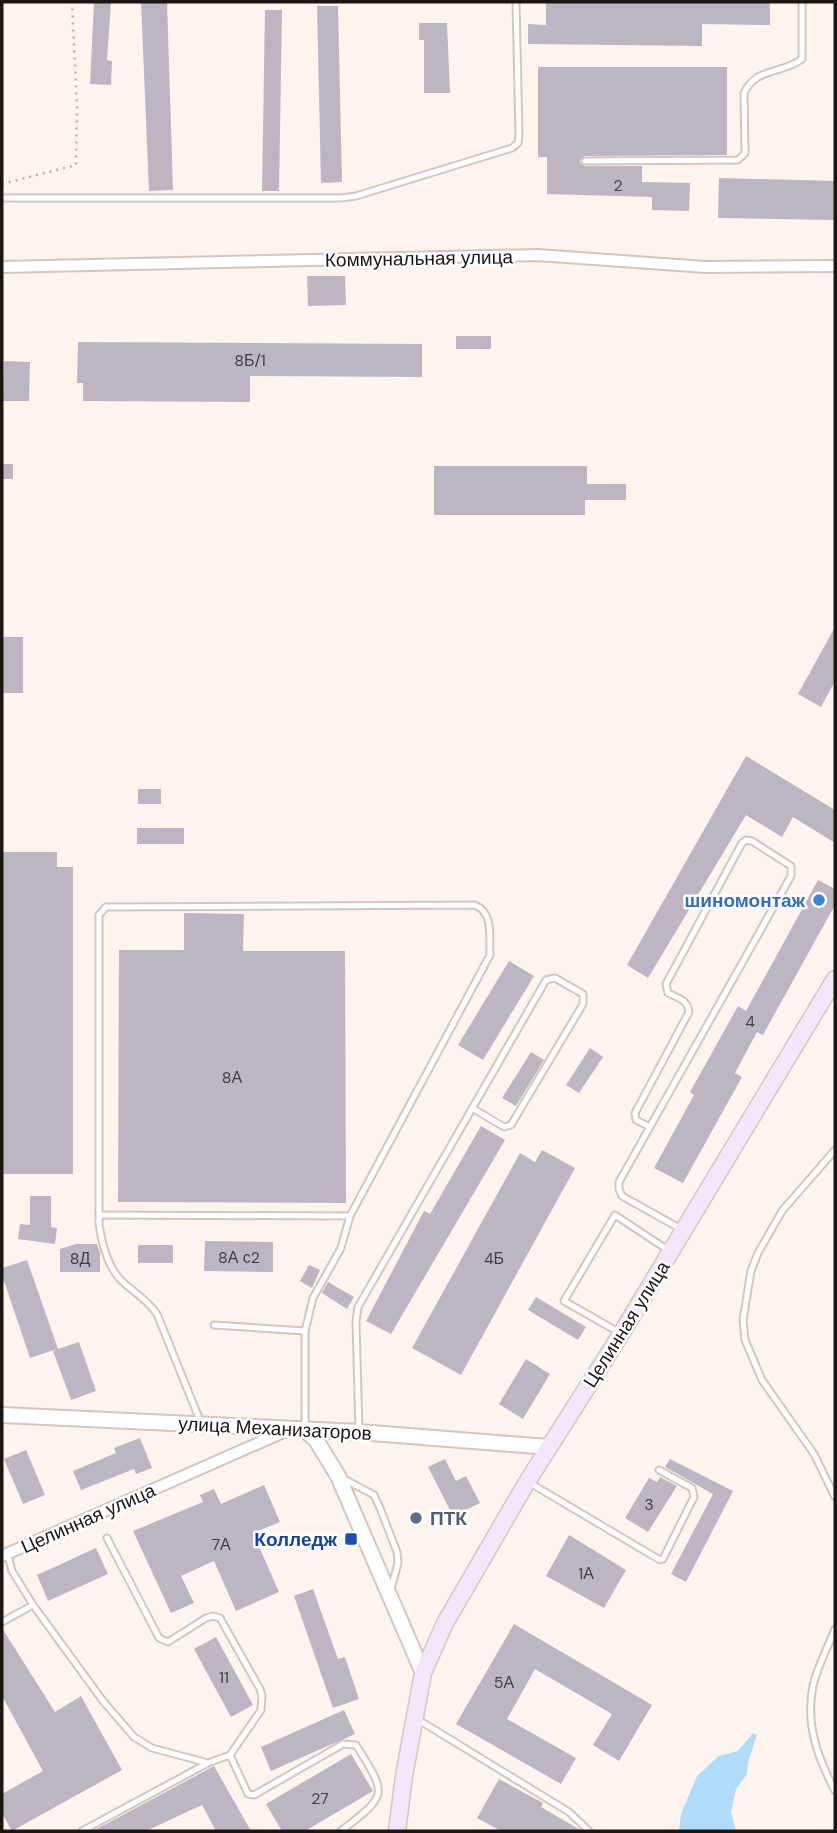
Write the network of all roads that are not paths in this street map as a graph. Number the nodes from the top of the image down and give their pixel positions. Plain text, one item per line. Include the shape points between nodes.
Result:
1 (516, 2) edge
2 (802, 2) edge
3 (585, 161) dead end
4 (2, 198) edge
5 (835, 266) edge
6 (2, 267) edge
7 (835, 979) edge
8 (472, 1108) junction
9 (650, 1127) junction
10 (835, 1150) edge
11 (99, 1215) junction
12 (350, 1216) junction
13 (684, 1231) junction
14 (671, 1252) junction
15 (214, 1325) dead end
16 (305, 1331) junction
17 (621, 1334) junction
18 (2, 1415) edge
19 (202, 1424) junction
20 (289, 1429) junction
21 (305, 1430) junction
22 (359, 1432) junction
23 (548, 1447) junction
24 (659, 1470) dead end
25 (338, 1476) junction
26 (527, 1482) junction
27 (835, 1497) edge
28 (107, 1538) dead end
29 (5, 1554) edge
30 (390, 1595) junction
31 (33, 1605) junction
32 (2, 1622) edge
33 (835, 1629) edge
34 (424, 1673) junction
35 (415, 1717) junction
36 (230, 1755) junction
37 (208, 1763) junction
38 (835, 1791) edge
39 (82, 1831) edge
40 (341, 1831) edge
41 (397, 1831) edge
42 (589, 1831) edge

1 - 4 lane via 519,134 512,148 341,198
2 - 3 lane via 803,60 764,73 748,85 742,158
5 - 6 street, Коммунальная улица via 706,267 537,256
7 - 13 main road, Целинная улица
8 - 8 lane via 546,980 555,978 583,994 583,1004 511,1125 504,1128
8 - 22 lane via 358,1307
9 - 9 lane via 791,876 791,866 752,841 742,843 666,984 668,993 684,1001 689,1012 635,1113 636,1120
9 - 13 lane via 618,1189 622,1196
10 - 27 lane via 782,1211 758,1253 743,1320 745,1340 762,1380 814,1454
11 - 12 lane
11 - 12 lane via 99,915 106,907 480,907 488,917 490,955
11 - 19 lane via 113,1273 157,1314
12 - 16 lane via 341,1248 313,1298
13 - 14 main road, Целинная улица
14 - 17 main road, Целинная улица
14 - 17 lane via 615,1215 564,1301
15 - 16 lane
16 - 21 lane
17 - 23 main road, Целинная улица
18 - 19 street, улица Механизаторов
19 - 20 street, улица Механизаторов
20 - 21 street, улица Механизаторов
20 - 29 street, Целинная улица
21 - 22 street, улица Механизаторов
21 - 25 street
22 - 23 street, улица Механизаторов
23 - 26 main road, Целинная улица
24 - 26 lane via 694,1491 660,1560
25 - 30 street
25 - 30 lane via 374,1495 380,1508 397,1552
26 - 34 main road, Целинная улица via 445,1623
28 - 36 lane via 159,1638 168,1642 206,1618 220,1618 260,1689 261,1710
29 - 31 lane
30 - 34 street
31 - 32 lane
31 - 37 lane via 134,1737 152,1748
33 - 38 lane via 813,1683 810,1707 820,1761
34 - 35 main road, Целинная улица
35 - 41 main road, Целинная улица
35 - 42 lane via 569,1812
36 - 37 lane
36 - 40 lane via 248,1794 254,1795 343,1744 356,1745 379,1782 380,1792 370,1808
37 - 39 lane

